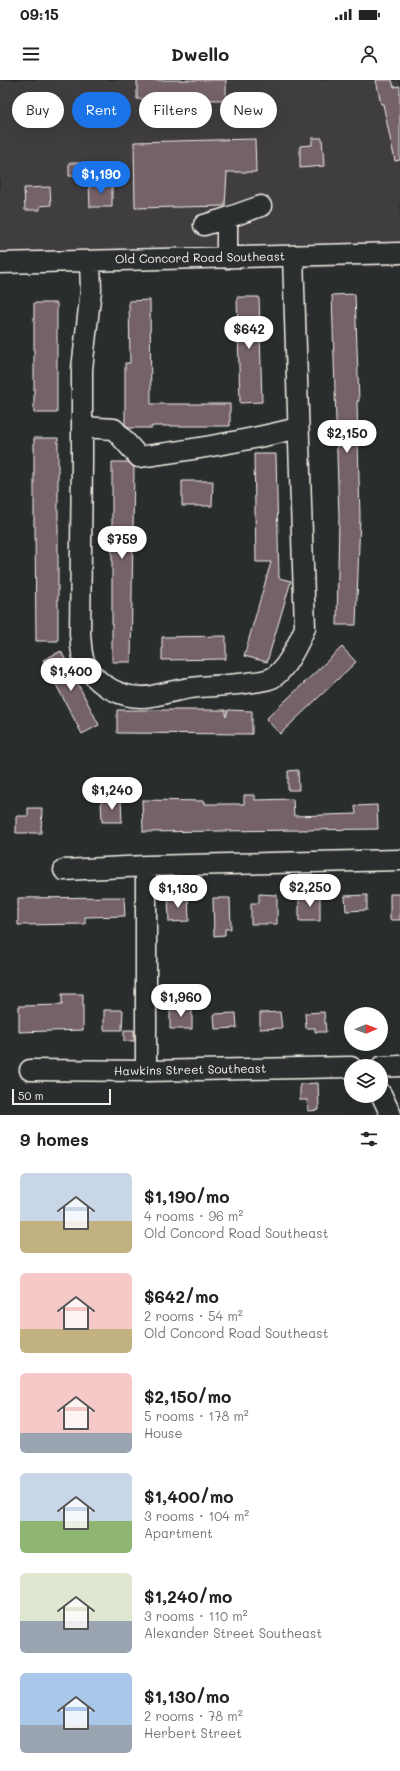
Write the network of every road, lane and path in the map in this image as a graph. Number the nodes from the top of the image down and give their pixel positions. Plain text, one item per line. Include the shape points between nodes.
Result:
1 (261, 206) dead end
2 (227, 218) junction
3 (204, 225) dead end
4 (400, 253) edge
5 (293, 256) junction
6 (227, 258) junction
7 (90, 261) junction
8 (0, 263) edge
9 (82, 427) junction
10 (298, 428) junction
11 (400, 860) edge
12 (146, 866) junction
13 (64, 870) dead end
14 (400, 1066) edge
15 (344, 1067) edge
16 (388, 1067) edge
17 (30, 1070) dead end
18 (146, 1071) junction
19 (385, 1103) edge
20 (391, 1115) edge

1 - 2 street
2 - 3 street
2 - 6 street
4 - 5 street, Old Concord Road Southeast
5 - 6 street, Old Concord Road Southeast
5 - 10 street
6 - 7 street, Old Concord Road Southeast
7 - 8 street, Old Concord Road Southeast
7 - 9 street via 91,290 82,369
9 - 10 street via 114,429 139,457 267,436
9 - 10 street via 80,634 83,660 93,676 107,687 120,694 144,696 184,688 272,678 283,668 299,643 305,628 306,612
11 - 12 street
12 - 13 street
12 - 18 street
14 - 16 street
15 - 18 street, Hawkins Street Southeast
17 - 18 street, Hawkins Street Southeast
19 - 20 street

